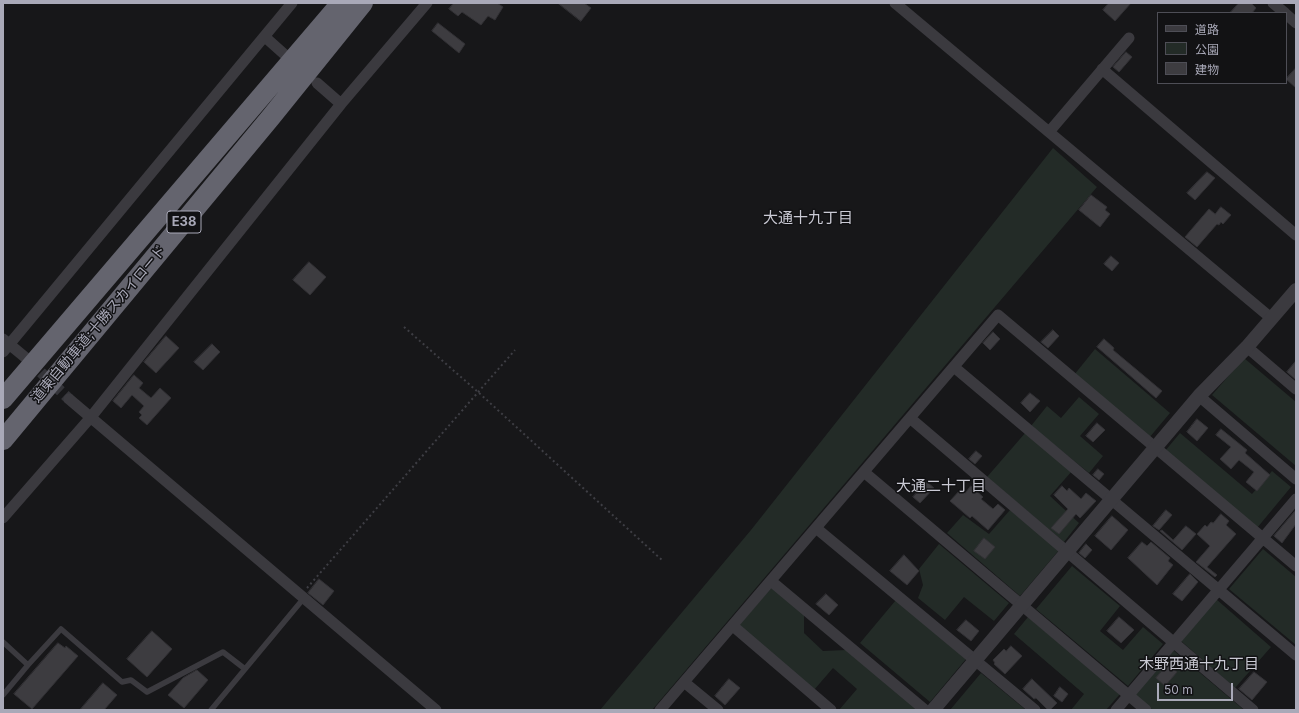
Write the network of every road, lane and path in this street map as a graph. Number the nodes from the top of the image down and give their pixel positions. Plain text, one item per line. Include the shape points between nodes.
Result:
1 (292, 3) edge
2 (341, 3) edge
3 (363, 3) edge
4 (427, 3) edge
5 (895, 3) edge
6 (1273, 3) edge
7 (1283, 12) edge
8 (1287, 16) edge
9 (1296, 23) edge
10 (265, 37) junction
11 (1129, 38) dead end
12 (284, 54) dead end
13 (1102, 69) junction
14 (318, 83) dead end
15 (341, 104) junction
16 (1049, 132) junction
17 (1296, 235) edge
18 (1296, 290) edge
19 (1271, 318) junction
20 (404, 327) dead end
21 (5, 345) edge
22 (1247, 347) junction
23 (515, 350) dead end
24 (26, 358) tunnel mouth
25 (954, 366) junction
26 (1296, 389) edge
27 (478, 392) junction
28 (1199, 396) junction
29 (69, 398) tunnel mouth
30 (3, 399) edge
31 (91, 417) junction
32 (910, 418) junction
33 (3, 440) edge
34 (1156, 448) junction
35 (864, 472) junction
36 (1296, 478) edge
37 (1112, 499) junction
38 (1296, 499) edge
39 (3, 518) edge
40 (816, 528) junction
41 (1264, 539) junction
42 (1068, 552) junction
43 (663, 562) dead end
44 (1296, 566) edge
45 (771, 581) junction
46 (1219, 590) junction
47 (303, 597) junction
48 (1022, 605) junction
49 (732, 626) junction
50 (3, 642) edge
51 (1174, 643) junction
52 (1296, 655) edge
53 (975, 660) junction
54 (28, 664) junction
55 (245, 669) junction
56 (684, 682) junction
57 (3, 695) edge
58 (1129, 696) junction
59 (211, 710) edge
60 (436, 710) edge
61 (660, 710) edge
62 (718, 710) edge
63 (831, 710) edge
64 (925, 710) edge
65 (933, 710) edge
66 (1035, 710) edge
67 (1116, 710) edge
68 (1146, 710) edge
69 (1253, 710) edge

1 - 10 street
2 - 30 highway, 道東自動車道;十勝スカイロード / E38
3 - 33 highway, 道東自動車道;十勝スカイロード / E38
4 - 15 street
5 - 16 street
6 - 7 street
8 - 9 street
10 - 12 street
10 - 21 street
11 - 13 street
13 - 16 street
13 - 17 street
14 - 15 street
15 - 31 street
16 - 19 street
18 - 19 street
19 - 22 street
20 - 27 path
21 - 24 street
22 - 26 street
22 - 28 street
23 - 27 path
25 - 32 street
25 - 34 street via 998,315
25 - 37 street
27 - 43 path
27 - 47 path
28 - 34 street
28 - 36 street
29 - 31 street
31 - 39 street
31 - 47 street
32 - 35 street
32 - 42 street
34 - 37 street
34 - 41 street
35 - 40 street
35 - 48 street
37 - 42 street
37 - 46 street
38 - 41 street
40 - 45 street
40 - 53 street
41 - 44 street
41 - 46 street
42 - 48 street
42 - 51 street
45 - 49 street
45 - 64 street
46 - 51 street
46 - 52 street
47 - 55 lane
47 - 60 street
48 - 53 street
48 - 58 street
49 - 56 street
49 - 63 street
50 - 54 lane
51 - 58 street
51 - 69 street
53 - 65 street
53 - 66 street
54 - 55 lane via 61,629 122,682 131,680 147,692 223,652
54 - 57 lane
55 - 59 lane
56 - 61 street
56 - 62 street
58 - 67 street
58 - 68 street

